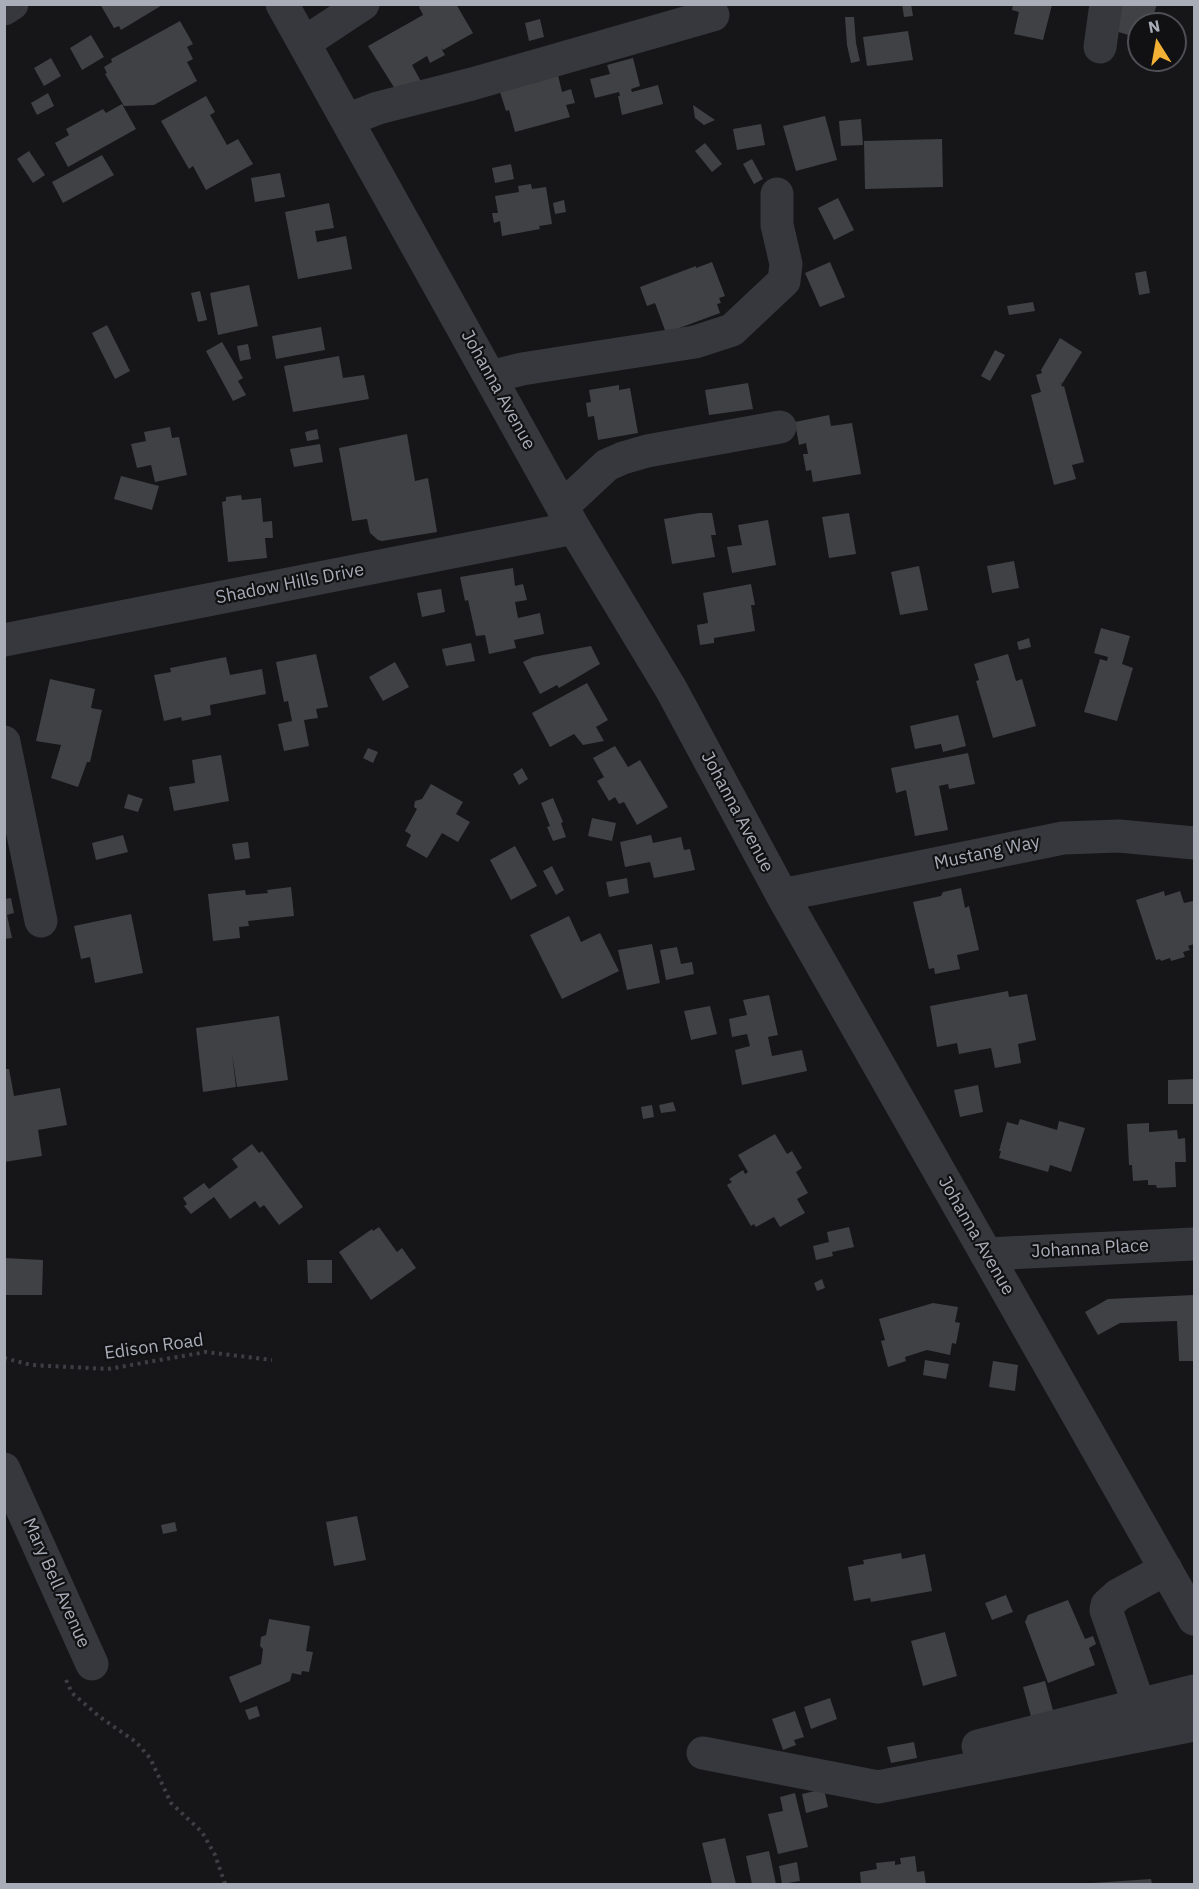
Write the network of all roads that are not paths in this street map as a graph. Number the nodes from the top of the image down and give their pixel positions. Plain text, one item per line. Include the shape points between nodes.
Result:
1 (12, 4) edge
2 (282, 4) edge
3 (363, 4) edge
4 (1106, 4) edge
5 (4, 9) edge
6 (713, 15) dead end
7 (304, 43) junction
8 (1100, 46) dead end
9 (347, 120) junction
10 (777, 194) dead end
11 (490, 377) junction
12 (780, 427) dead end
13 (568, 517) junction
14 (4, 640) edge
15 (4, 742) edge
16 (1194, 843) edge
17 (782, 896) junction
18 (41, 921) dead end
19 (1194, 1244) edge
20 (986, 1254) junction
21 (4, 1469) edge
22 (1166, 1569) junction
23 (1194, 1619) edge
24 (92, 1664) road end
25 (1194, 1691) edge
26 (1139, 1705) junction
27 (1194, 1725) edge
28 (703, 1753) dead end
29 (936, 1756) dead end

1 - 5 street
2 - 7 street, Johanna Avenue
3 - 7 street
4 - 8 street
6 - 9 street
7 - 9 street, Johanna Avenue
9 - 11 street, Johanna Avenue
10 - 11 street via 777,225 786,264 784,280 732,330 695,342
11 - 13 street, Johanna Avenue
12 - 13 street via 623,458 607,465
13 - 14 street, Shadow Hills Drive
13 - 17 street, Johanna Avenue via 671,689
15 - 18 street
16 - 17 street, Mustang Way via 1119,836 1063,838
17 - 20 street, Johanna Avenue
19 - 20 street, Johanna Place
20 - 22 street, Johanna Avenue
21 - 24 street, Mary Bell Avenue
22 - 23 street, Johanna Avenue
22 - 26 street via 1118,1594 1106,1610
25 - 26 street
26 - 29 street
27 - 28 street via 878,1787

